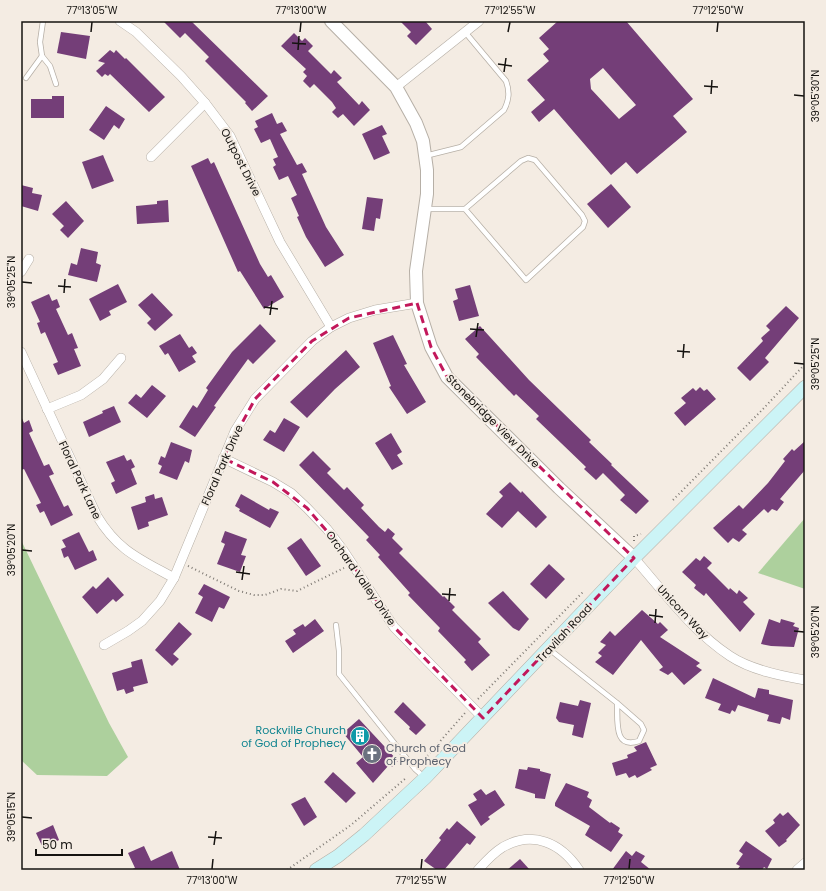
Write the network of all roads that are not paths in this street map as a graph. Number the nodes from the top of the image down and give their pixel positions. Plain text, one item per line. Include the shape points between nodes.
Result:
1 (43, 21) edge
2 (120, 21) edge
3 (331, 21) edge
4 (479, 21) edge
5 (465, 32) junction
6 (42, 56) junction
7 (26, 78) dead end
8 (56, 84) dead end
9 (396, 87) junction
10 (204, 103) junction
11 (425, 156) junction
12 (151, 157) dead end
13 (425, 209) junction
14 (465, 209) junction
15 (29, 259) dead end
16 (21, 272) edge
17 (417, 303) junction
18 (331, 327) junction
19 (21, 352) edge
20 (121, 358) dead end
21 (805, 387) edge
22 (48, 409) junction
23 (223, 458) junction
24 (630, 554) junction
25 (174, 578) junction
26 (336, 625) dead end
27 (104, 645) dead end
28 (549, 649) junction
29 (805, 680) edge
30 (617, 703) junction
31 (483, 718) junction
32 (420, 774) junction
33 (805, 863) edge
34 (316, 870) edge
35 (478, 870) edge
36 (579, 870) edge
37 (797, 870) edge

1 - 6 lane via 40,42
2 - 10 street, Outpost Drive via 136,32
3 - 9 street, Stonebridge View Drive
4 - 5 street
5 - 9 street
5 - 11 lane via 506,81 509,90 508,102 504,110 461,147
6 - 7 lane
6 - 8 lane via 50,66
9 - 11 street, Stonebridge View Drive via 416,123 423,141
10 - 12 street
10 - 18 street, Outpost Drive via 230,136 280,242
11 - 13 street, Stonebridge View Drive
13 - 14 lane
13 - 17 street, Stonebridge View Drive via 416,271
14 - 14 lane via 526,280 583,227 585,221 535,160 528,158 521,161
15 - 16 street
17 - 18 street, Floral Park Drive via 375,310
17 - 24 street, Stonebridge View Drive via 430,348 447,377
18 - 23 street, Floral Park Drive via 312,341 254,399
19 - 22 street, Floral Park Lane
20 - 22 street via 103,379 81,395
21 - 24 main road, Travilah Road
22 - 25 street, Floral Park Lane via 106,532 119,545
23 - 25 street, Floral Park Drive
23 - 31 street, Orchard Valley Drive via 291,493 327,529 394,627
24 - 28 main road, Travilah Road
24 - 29 street, Unicorn Way via 699,632 730,657 785,677
25 - 27 street, Floral Park Drive via 160,601 142,621
26 - 32 lane via 339,674
28 - 30 lane
28 - 31 main road, Travilah Road
30 - 30 lane via 641,724 644,730 639,741 624,742 620,737
31 - 32 main road, Travilah Road
32 - 34 main road, Travilah Road via 364,835
33 - 37 street
35 - 36 street via 502,848 530,838 545,841 561,849

